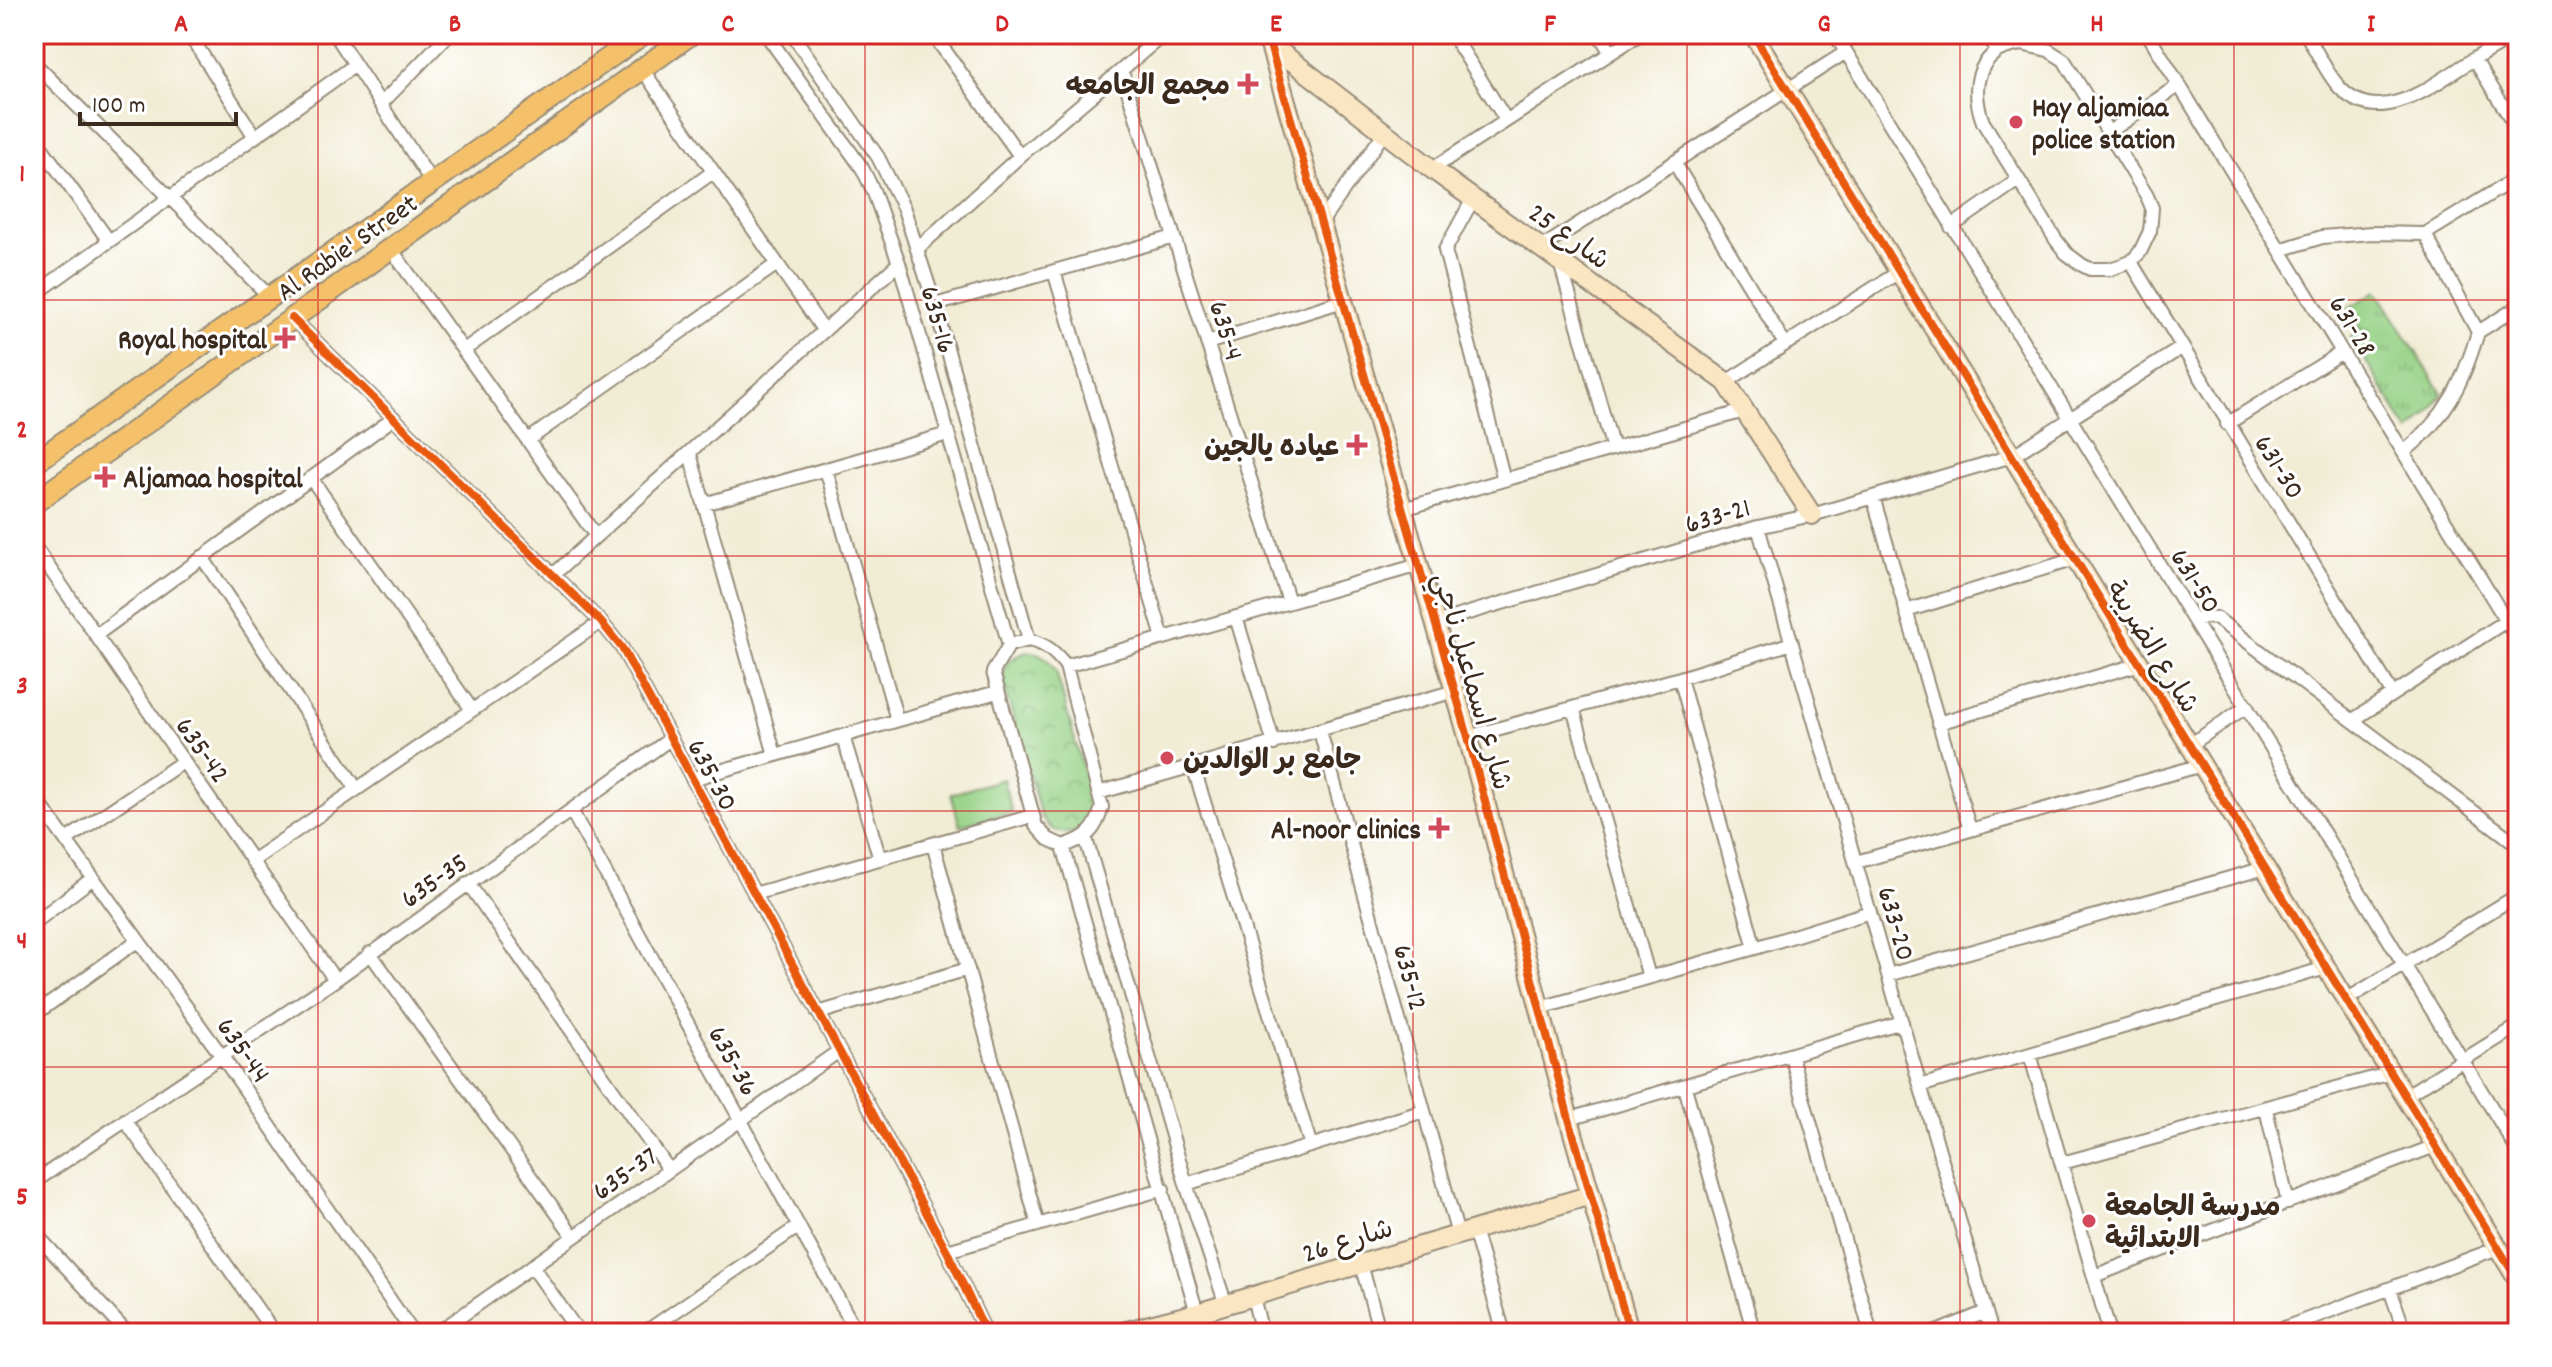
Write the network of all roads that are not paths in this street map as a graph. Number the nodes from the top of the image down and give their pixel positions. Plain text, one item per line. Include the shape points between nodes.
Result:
1 (189, 34) edge
2 (335, 34) edge
3 (449, 34) edge
4 (645, 34) edge
5 (691, 34) edge
6 (766, 34) edge
7 (792, 34) edge
8 (954, 34) edge
9 (1164, 34) edge
10 (1452, 34) edge
11 (1599, 34) edge
12 (1640, 34) edge
13 (1753, 34) edge
14 (1835, 34) edge
15 (1987, 34) edge
16 (2148, 34) edge
17 (2306, 34) edge
18 (2517, 34) edge
19 (1263, 38) edge
20 (937, 39) edge
21 (1997, 51) junction
22 (1846, 52) junction
23 (1611, 53) junction
24 (2474, 59) junction
25 (34, 63) edge
26 (355, 65) junction
27 (642, 69) junction
28 (1122, 72) junction
29 (39, 78) edge
30 (2179, 85) junction
31 (1787, 89) junction
32 (552, 97) junction
33 (381, 104) junction
34 (588, 108) junction
35 (1506, 120) junction
36 (2518, 130) edge
37 (2109, 132) junction
38 (1384, 133) junction
39 (34, 137) edge
40 (255, 137) junction
41 (1020, 156) junction
42 (1674, 162) junction
43 (1432, 169) junction
44 (713, 172) junction
45 (2518, 177) edge
46 (487, 180) junction
47 (2018, 180) junction
48 (431, 181) junction
49 (169, 198) junction
50 (1473, 199) junction
51 (1322, 221) junction
52 (1951, 227) junction
53 (2425, 234) junction
54 (1174, 237) junction
55 (109, 241) junction
56 (918, 248) junction
57 (1541, 248) junction
58 (391, 249) junction
59 (2280, 250) junction
60 (1560, 262) junction
61 (2131, 262) junction
62 (899, 263) junction
63 (777, 264) junction
64 (1054, 271) junction
65 (1899, 272) junction
66 (34, 295) edge
67 (269, 296) junction
68 (1343, 301) junction
69 (935, 305) junction
70 (2518, 307) edge
71 (292, 318) junction
72 (824, 331) junction
73 (2478, 332) junction
74 (1207, 343) junction
75 (1785, 344) junction
76 (2181, 348) junction
77 (464, 350) junction
78 (2342, 352) junction
79 (1726, 382) junction
80 (1744, 411) junction
81 (394, 418) junction
82 (2070, 419) junction
83 (2227, 424) junction
84 (948, 434) junction
85 (528, 440) junction
86 (65, 441) junction
87 (1613, 449) junction
88 (2404, 452) junction
89 (690, 454) junction
90 (2012, 456) junction
91 (35, 462) edge
92 (84, 467) junction
93 (826, 469) junction
94 (311, 478) junction
95 (1504, 480) junction
96 (57, 486) junction
97 (1873, 497) junction
98 (34, 503) edge
99 (704, 504) junction
100 (1403, 509) junction
101 (1812, 515) junction
102 (1758, 527) junction
103 (596, 536) junction
104 (34, 546) edge
105 (202, 557) junction
106 (2075, 559) junction
107 (1419, 565) junction
108 (553, 575) junction
109 (1289, 602) junction
110 (1906, 611) junction
111 (1236, 617) junction
112 (2195, 621) junction
113 (2506, 621) junction
114 (601, 622) junction
115 (1435, 623) junction
116 (96, 635) junction
117 (1163, 638) junction
118 (1029, 640) junction
119 (2518, 640) edge
120 (1792, 643) junction
121 (1009, 645) junction
122 (2140, 664) junction
123 (1066, 666) junction
124 (1680, 678) junction
125 (1455, 691) junction
126 (997, 692) junction
127 (2392, 693) junction
128 (2247, 706) junction
129 (1573, 708) junction
130 (472, 710) junction
131 (897, 720) junction
132 (2353, 720) junction
133 (1938, 723) junction
134 (1320, 731) junction
135 (843, 736) junction
136 (1468, 737) junction
137 (670, 739) junction
138 (1274, 744) junction
139 (2190, 745) junction
140 (775, 755) junction
141 (184, 761) junction
142 (2202, 765) junction
143 (1193, 766) junction
144 (692, 779) junction
145 (356, 788) junction
146 (1098, 793) junction
147 (36, 802) edge
148 (571, 810) junction
149 (1032, 816) junction
150 (1970, 830) junction
151 (1086, 839) junction
152 (66, 840) junction
153 (933, 844) junction
154 (2518, 845) edge
155 (1063, 846) junction
156 (880, 859) junction
157 (252, 861) junction
158 (1856, 862) junction
159 (2265, 868) junction
160 (93, 878) junction
161 (468, 883) junction
162 (754, 894) junction
163 (2518, 895) edge
164 (1870, 912) junction
165 (34, 923) edge
166 (137, 941) junction
167 (1755, 948) junction
168 (370, 953) junction
169 (2405, 966) junction
170 (2326, 968) junction
171 (968, 969) junction
172 (1888, 975) junction
173 (1649, 977) junction
174 (335, 980) junction
175 (2346, 1000) junction
176 (1540, 1008) junction
177 (818, 1013) junction
178 (34, 1015) edge
179 (1902, 1022) junction
180 (2518, 1026) edge
181 (839, 1051) junction
182 (2030, 1054) junction
183 (221, 1055) junction
184 (1791, 1056) junction
185 (2463, 1060) junction
186 (2391, 1073) junction
187 (1920, 1086) junction
188 (1685, 1087) junction
189 (2405, 1096) junction
190 (2266, 1109) junction
191 (1424, 1111) junction
192 (1569, 1119) junction
193 (125, 1120) junction
194 (741, 1120) junction
195 (1311, 1146) junction
196 (2435, 1146) junction
197 (2518, 1151) edge
198 (2062, 1163) junction
199 (669, 1170) junction
200 (34, 1182) edge
201 (1186, 1184) junction
202 (1163, 1189) junction
203 (1591, 1195) junction
204 (2288, 1203) junction
205 (1038, 1225) junction
206 (799, 1226) junction
207 (34, 1232) edge
208 (1466, 1233) junction
209 (574, 1237) junction
210 (2498, 1248) junction
211 (947, 1251) junction
212 (1361, 1264) junction
213 (532, 1266) junction
214 (2094, 1276) junction
215 (2518, 1280) edge
216 (2390, 1289) junction
217 (1253, 1297) junction
218 (1226, 1305) junction
219 (1986, 1312) junction
220 (1197, 1313) junction
221 (2305, 1327) edge
222 (852, 1331) edge
223 (127, 1333) edge
224 (274, 1333) edge
225 (413, 1333) edge
226 (437, 1333) edge
227 (579, 1333) edge
228 (644, 1333) edge
229 (986, 1333) edge
230 (1119, 1333) edge
231 (1262, 1333) edge
232 (1380, 1333) edge
233 (1504, 1333) edge
234 (1630, 1333) edge
235 (1754, 1333) edge
236 (1871, 1333) edge
237 (1934, 1333) edge
238 (1992, 1333) edge
239 (2110, 1333) edge
240 (2271, 1333) edge
241 (2405, 1333) edge

1 - 40 street
2 - 26 street
3 - 33 street
4 - 32 main road, Al Rabie' Street
4 - 34 main road via 619,62 583,88
5 - 27 main road, Al Rabie' Street
6 - 62 street, 635-16 via 869,179
7 - 56 street, 635-16 via 886,171
8 - 20 street
9 - 28 street
10 - 35 street
11 - 23 street
12 - 23 street
13 - 31 street, شارع الضريبة
14 - 22 street, 631-50
15 - 21 street
16 - 30 street, 631-28
17 - 24 street via 2338,87 2354,99 2383,106 2401,103
18 - 24 street
19 - 38 street, شارع 25
19 - 51 street, شارع اسماعيل ناجي
20 - 41 street
21 - 37 street via 2032,45 2064,60
21 - 47 street via 1981,74 1975,102
22 - 31 street
22 - 52 street, 631-50
23 - 35 street
24 - 36 street
25 - 29 street
26 - 33 street
26 - 40 street
27 - 34 main road, Al Rabie' Street
27 - 44 street
28 - 41 street
28 - 54 street, 635-4
29 - 49 street
30 - 37 street
30 - 59 street, 631-28
31 - 42 street
31 - 65 street, شارع الضريبة
32 - 46 main road via 560,111 557,120
32 - 48 main road, Al Rabie' Street
33 - 48 street
34 - 46 main road, Al Rabie' Street
35 - 43 street
37 - 61 street via 2152,208 2146,241
38 - 43 street, شارع 25
38 - 51 street
39 - 55 street
40 - 49 street
41 - 56 street
42 - 57 street
42 - 75 street
43 - 50 street, شارع 25
44 - 63 street
44 - 77 street
45 - 53 street
46 - 58 main road, Al Rabie' Street
47 - 52 street
47 - 61 street via 2073,260 2100,270
48 - 67 main road, Al Rabie' Street
49 - 55 street
49 - 67 street
50 - 57 street, شارع 25
50 - 95 street via 1445,250
51 - 68 street, شارع اسماعيل ناجي
52 - 82 street, 631-50
53 - 59 street via 2322,237
53 - 73 street
54 - 64 street
54 - 74 street, 635-4
55 - 66 street
56 - 69 street, 635-16
57 - 60 street, شارع 25
58 - 71 main road, Al Rabie' Street
58 - 77 street
59 - 78 street, 631-28
60 - 79 street, شارع 25
60 - 87 street
61 - 76 street, 631-30
62 - 72 street
62 - 84 street, 635-16
63 - 72 street
63 - 85 street
64 - 69 street
64 - 117 street
65 - 75 street
65 - 90 street, شارع الضريبة
67 - 86 main road, Al Rabie' Street
68 - 74 street
68 - 100 street, شارع اسماعيل ناجي
69 - 118 street, 635-16
70 - 73 street
71 - 81 street, 635-30
71 - 92 main road, Al Rabie' Street
72 - 89 street
73 - 88 street via 2449,404
74 - 109 street, 635-4
75 - 79 street
76 - 82 street, 633-21
76 - 83 street, 631-30
77 - 85 street
78 - 83 street
78 - 88 street, 631-28
79 - 80 street, شارع 25
80 - 87 street
80 - 101 street, شارع 25
81 - 94 street
81 - 108 street, 635-30
82 - 90 street, 633-21
82 - 112 street, 631-50
83 - 127 street, 631-30
84 - 93 street
84 - 121 street, 635-16
85 - 103 street
86 - 91 main road, Al Rabie' Street
86 - 92 main road via 71,460
87 - 95 street
88 - 113 street, 631-28
89 - 99 street
89 - 103 street
90 - 97 street, 633-21
90 - 106 street, شارع الضريبة
91 - 96 main road via 54,468
92 - 96 main road, Al Rabie' Street
93 - 99 street
93 - 131 street
94 - 105 street
94 - 130 street
95 - 100 street
96 - 98 main road, Al Rabie' Street
97 - 101 street, 633-21
97 - 110 street
99 - 140 street
100 - 107 street, شارع اسماعيل ناجي
101 - 102 street, 633-21
102 - 115 street, 633-21
102 - 120 street, 633-20
103 - 108 street
104 - 116 street, 635-42
105 - 116 street
105 - 145 street
106 - 110 street
106 - 122 street, شارع الضريبة
107 - 109 street
107 - 115 street, شارع اسماعيل ناجي
108 - 114 street, 635-30
109 - 111 street
110 - 133 street
111 - 117 street
111 - 138 street
112 - 128 street, 631-50
112 - 132 street via 2216,618
113 - 119 street, 631-28
113 - 127 street
114 - 130 street
114 - 137 street, 635-30 via 622,648
115 - 125 street, شارع اسماعيل ناجي
116 - 141 street, 635-42
117 - 123 street
118 - 121 street
118 - 123 street via 1054,651
120 - 124 street
120 - 158 street, 633-20
121 - 126 street via 993,672
122 - 133 street
122 - 139 street, شارع الضريبة
123 - 146 street
124 - 129 street
124 - 167 street
125 - 134 street
125 - 136 street, شارع اسماعيل ناجي
126 - 131 street
126 - 149 street
127 - 132 street
128 - 139 street
128 - 169 street, 631-50
129 - 136 street
129 - 173 street
130 - 145 street
131 - 135 street
132 - 154 street
133 - 150 street
134 - 138 street
134 - 191 street, 635-12
135 - 140 street
135 - 156 street
136 - 176 street, شارع اسماعيل ناجي
137 - 144 street, 635-30
137 - 148 street, 635-35
138 - 143 street
139 - 142 street, شارع الضريبة
140 - 144 street
141 - 152 street
141 - 157 street, 635-42
142 - 150 street
142 - 159 street, شارع الضريبة
143 - 146 street
143 - 195 street
144 - 162 street, 635-30
145 - 157 street
146 - 151 street via 1100,815
147 - 152 street, 635-44
148 - 161 street, 635-35
148 - 194 street, 635-36
149 - 153 street
149 - 155 street via 1048,839
150 - 158 street
151 - 155 street
151 - 201 street
152 - 160 street, 635-44
153 - 156 street
153 - 171 street
155 - 202 street
156 - 162 street
157 - 174 street, 635-42
158 - 164 street, 633-20
159 - 170 street, شارع الضريبة
159 - 172 street
160 - 165 street
160 - 166 street, 635-44
161 - 168 street, 635-35
161 - 199 street
162 - 177 street, 635-30
163 - 169 street
164 - 167 street
164 - 172 street, 633-20
166 - 178 street
166 - 183 street, 635-44
167 - 173 street
168 - 174 street, 635-35
168 - 209 street
169 - 175 street
169 - 185 street, 631-50
170 - 175 street, شارع الضريبة
170 - 182 street
171 - 177 street
171 - 205 street
172 - 179 street, 633-20
173 - 176 street
174 - 183 street, 635-35
175 - 186 street, شارع الضريبة
176 - 192 street, شارع اسماعيل ناجي
177 - 181 street, 635-30
179 - 184 street
179 - 187 street, 633-20
180 - 185 street
181 - 194 street, 635-37
181 - 211 street, 635-30
182 - 187 street
182 - 198 street
183 - 193 street, 635-35
183 - 225 street, 635-44
184 - 188 street
184 - 236 street
185 - 189 street
185 - 197 street, 631-50
186 - 189 street, شارع الضريبة
186 - 190 street
187 - 219 street, 633-20
188 - 192 street
188 - 235 street
189 - 196 street, شارع الضريبة
190 - 198 street
190 - 204 street
191 - 195 street
191 - 208 street, 635-12
192 - 203 street, شارع اسماعيل ناجي
193 - 200 street, 635-35
193 - 224 street
194 - 199 street, 635-37
194 - 206 street, 635-36
195 - 201 street
196 - 204 street
196 - 210 street, شارع الضريبة
198 - 214 street
199 - 209 street, 635-37
201 - 218 street
202 - 205 street
202 - 220 street
203 - 208 street, شارع 26
203 - 234 street, شارع اسماعيل ناجي
204 - 214 street
205 - 211 street
206 - 222 street, 635-36
206 - 228 street
207 - 223 street
208 - 212 street, شارع 26
208 - 233 street, 635-12
209 - 213 street, 635-37
210 - 215 street, شارع الضريبة
210 - 216 street
211 - 229 street, 635-30
212 - 217 street, شارع 26
212 - 232 street
213 - 226 street, 635-37
213 - 227 street
214 - 239 street
216 - 221 street
216 - 241 street
217 - 218 street, شارع 26
217 - 231 street
218 - 220 street, شارع 26
219 - 237 street
219 - 238 street, 633-20
220 - 230 street, شارع 26
221 - 240 street

